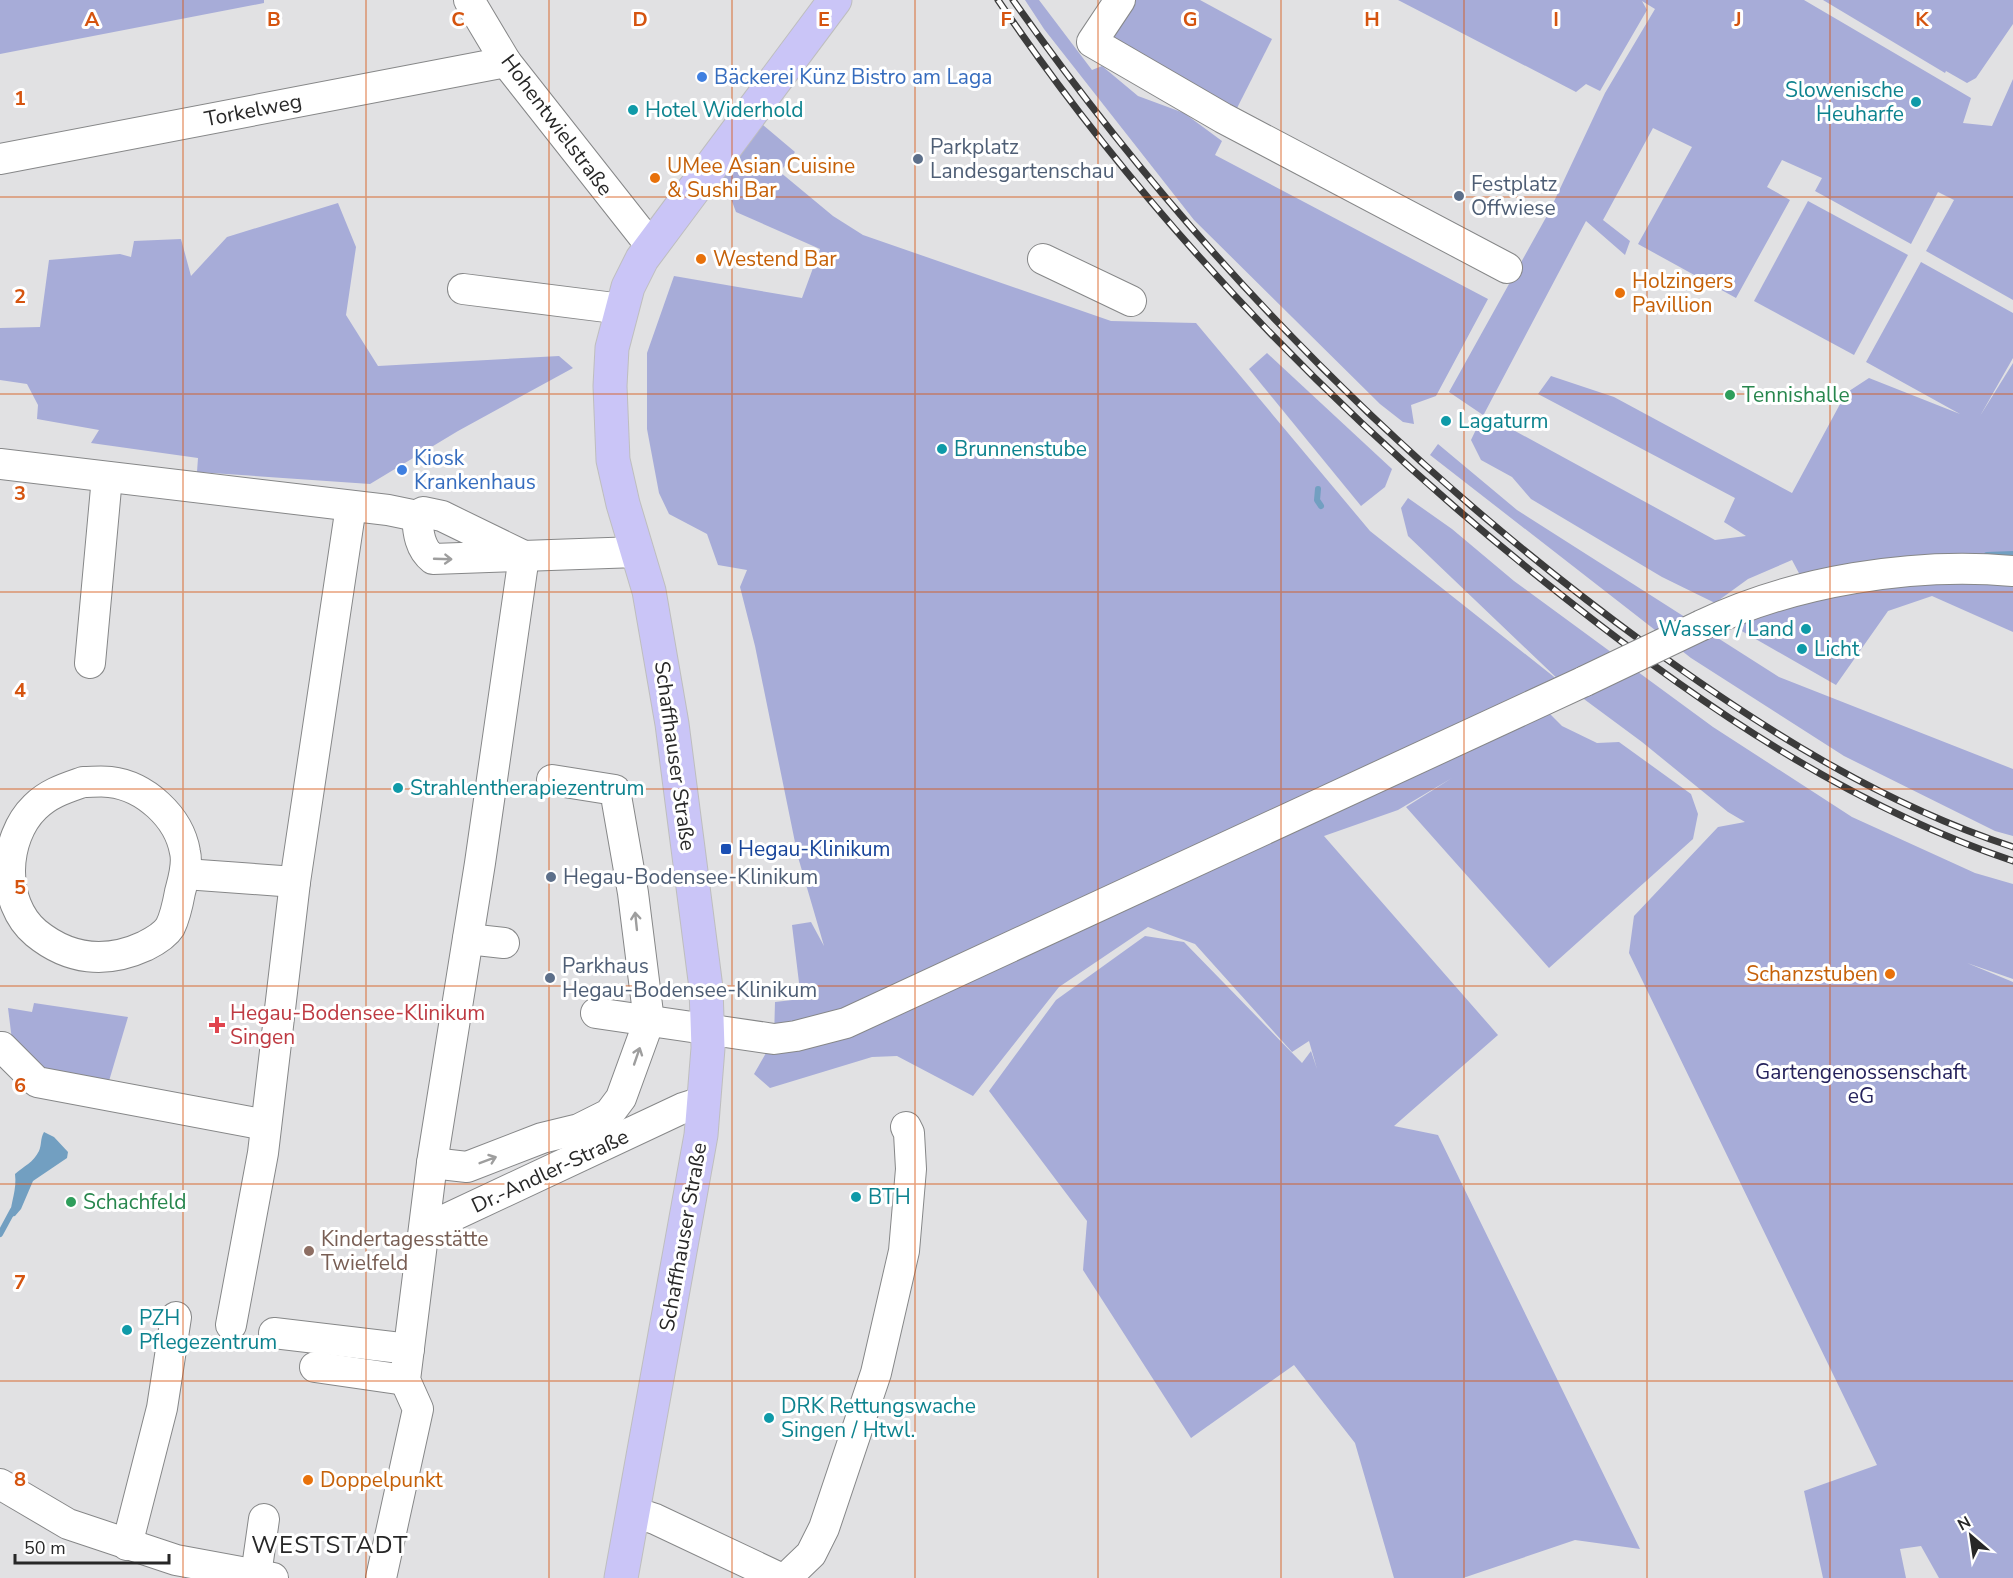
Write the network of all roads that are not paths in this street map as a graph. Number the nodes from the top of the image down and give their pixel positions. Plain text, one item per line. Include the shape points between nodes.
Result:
1 (469, 0) edge
2 (834, 0) edge
3 (1120, 0) edge
4 (506, 62) junction
5 (0, 159) edge
6 (651, 246) junction
7 (1043, 259) dead end
8 (1507, 268) dead end
9 (463, 290) dead end
10 (1131, 301) dead end
11 (622, 309) junction
12 (0, 464) edge
13 (107, 477) junction
14 (351, 506) junction
15 (417, 516) junction
16 (637, 552) junction
17 (524, 556) junction
18 (2013, 571) edge
19 (90, 663) dead end
20 (552, 780) dead end
21 (184, 874) junction
22 (295, 882) junction
23 (468, 939) junction
24 (504, 943) dead end
25 (597, 1013) dead end
26 (649, 1021) junction
27 (717, 1043) junction
28 (2, 1047) dead end
29 (705, 1101) junction
30 (266, 1125) junction
31 (906, 1127) dead end
32 (430, 1176) junction
33 (497, 1196) junction
34 (425, 1229) junction
35 (176, 1317) dead end
36 (231, 1325) dead end
37 (274, 1333) dead end
38 (409, 1349) junction
39 (315, 1367) dead end
40 (405, 1380) junction
41 (0, 1484) edge
42 (634, 1512) junction
43 (264, 1519) dead end
44 (128, 1545) junction
45 (264, 1576) edge
46 (381, 1578) edge
47 (621, 1578) edge
48 (780, 1578) edge
49 (786, 1578) edge

1 - 4 street, Hohentwielstraße
2 - 6 main road, Schaffhauser Straße
3 - 8 street via 1092,42
4 - 5 street, Torkelweg
4 - 6 street, Hohentwielstraße
6 - 11 main road, Schaffhauser Straße via 628,287
7 - 10 street
9 - 11 street
11 - 16 main road, Schaffhauser Straße via 612,348 611,426 616,471
12 - 13 street
13 - 14 street
13 - 19 street
14 - 15 street
14 - 22 street
15 - 17 street via 423,512 442,516
15 -> 17 street via 425,553 433,559
16 - 17 street
16 - 27 main road, Schaffhauser Straße via 649,591 673,732 706,988
17 - 23 street
18 - 27 street, bridge via 1973,567 1894,573 1805,588 1752,604 846,1023 796,1036
26 -> 20 street via 615,790
21 - 21 street via 170,928 155,941 129,953 103,958 77,956 52,946 22,915 10,882 10,855 19,829 35,807 50,796 83,782 111,782 137,790 159,805 176,827 185,852
21 - 22 street
22 - 30 street
23 - 24 street
23 - 32 street
25 - 26 street
26 - 27 street
32 -> 26 street via 467,1167 542,1138 579,1130 609,1114 621,1098
27 - 29 main road, Schaffhauser Straße
28 - 30 street via 37,1082
29 - 33 street, Dr.-Andler-Straße
29 - 42 main road, Schaffhauser Straße
30 - 36 street
31 - 49 street via 911,1169 904,1251 876,1373 824,1528 812,1554
32 - 33 street
32 - 34 street
33 - 34 street, Dr.-Andler-Straße
34 - 38 street
35 - 44 street via 162,1408
37 - 38 street
38 - 40 street
39 - 40 street
40 - 46 street via 418,1409
41 - 44 street via 68,1524
42 - 47 main road, Schaffhauser Straße
42 - 48 street
43 - 45 street
44 - 45 street via 176,1560

